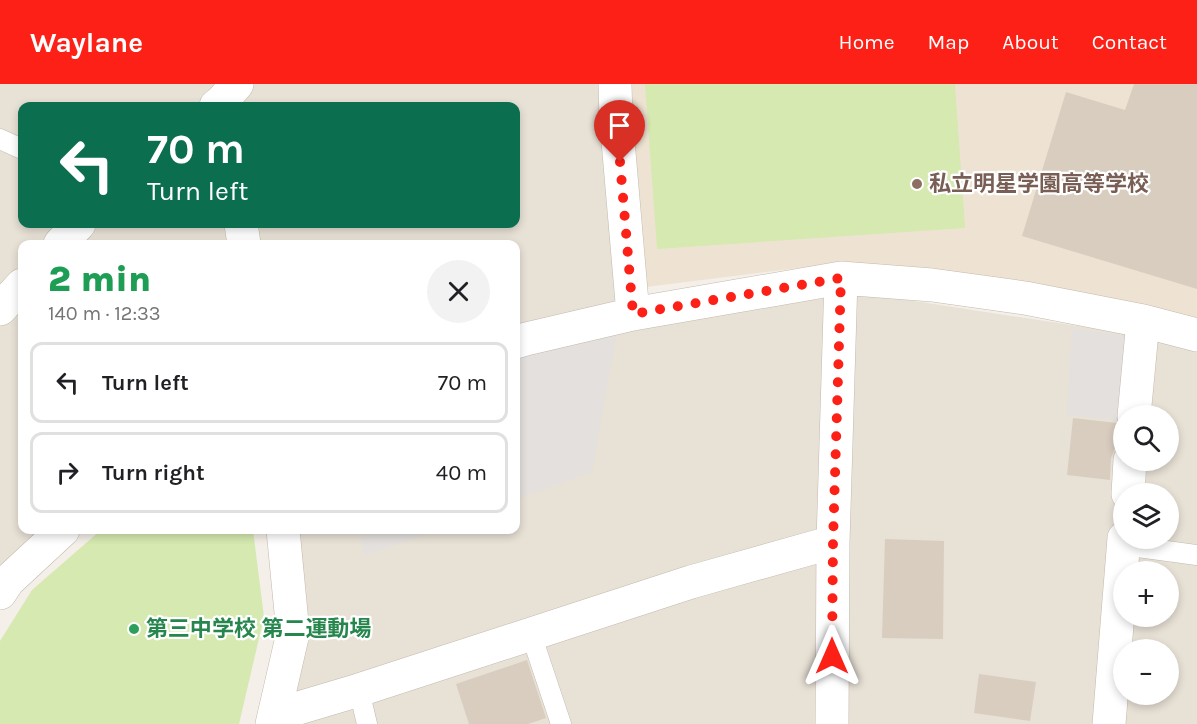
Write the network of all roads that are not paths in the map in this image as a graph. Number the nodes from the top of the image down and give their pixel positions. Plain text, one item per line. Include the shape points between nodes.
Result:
1 (615, 84) edge
2 (0, 139) edge
3 (18, 147) edge
4 (75, 228) edge
5 (64, 240) edge
6 (841, 278) junction
7 (633, 314) junction
8 (1143, 321) junction
9 (1197, 336) edge
10 (520, 341) edge
11 (1135, 405) edge
12 (59, 534) edge
13 (283, 534) edge
14 (833, 542) junction
15 (1122, 549) edge
16 (1163, 549) edge
17 (1197, 555) edge
18 (0, 593) edge
19 (531, 634) junction
20 (359, 690) junction
21 (274, 720) edge
22 (367, 724) edge
23 (561, 724) edge
24 (832, 724) edge
25 (1109, 724) edge

1 - 7 street
2 - 3 lane
4 - 5 street
6 - 7 street
6 - 8 street via 1025,298
6 - 14 street
7 - 10 street
8 - 9 street
8 - 11 street
12 - 18 street
13 - 21 street via 293,633
14 - 19 street via 691,582
14 - 24 street
15 - 25 street
16 - 17 lane
19 - 20 street
19 - 23 lane
20 - 21 street
20 - 22 lane

